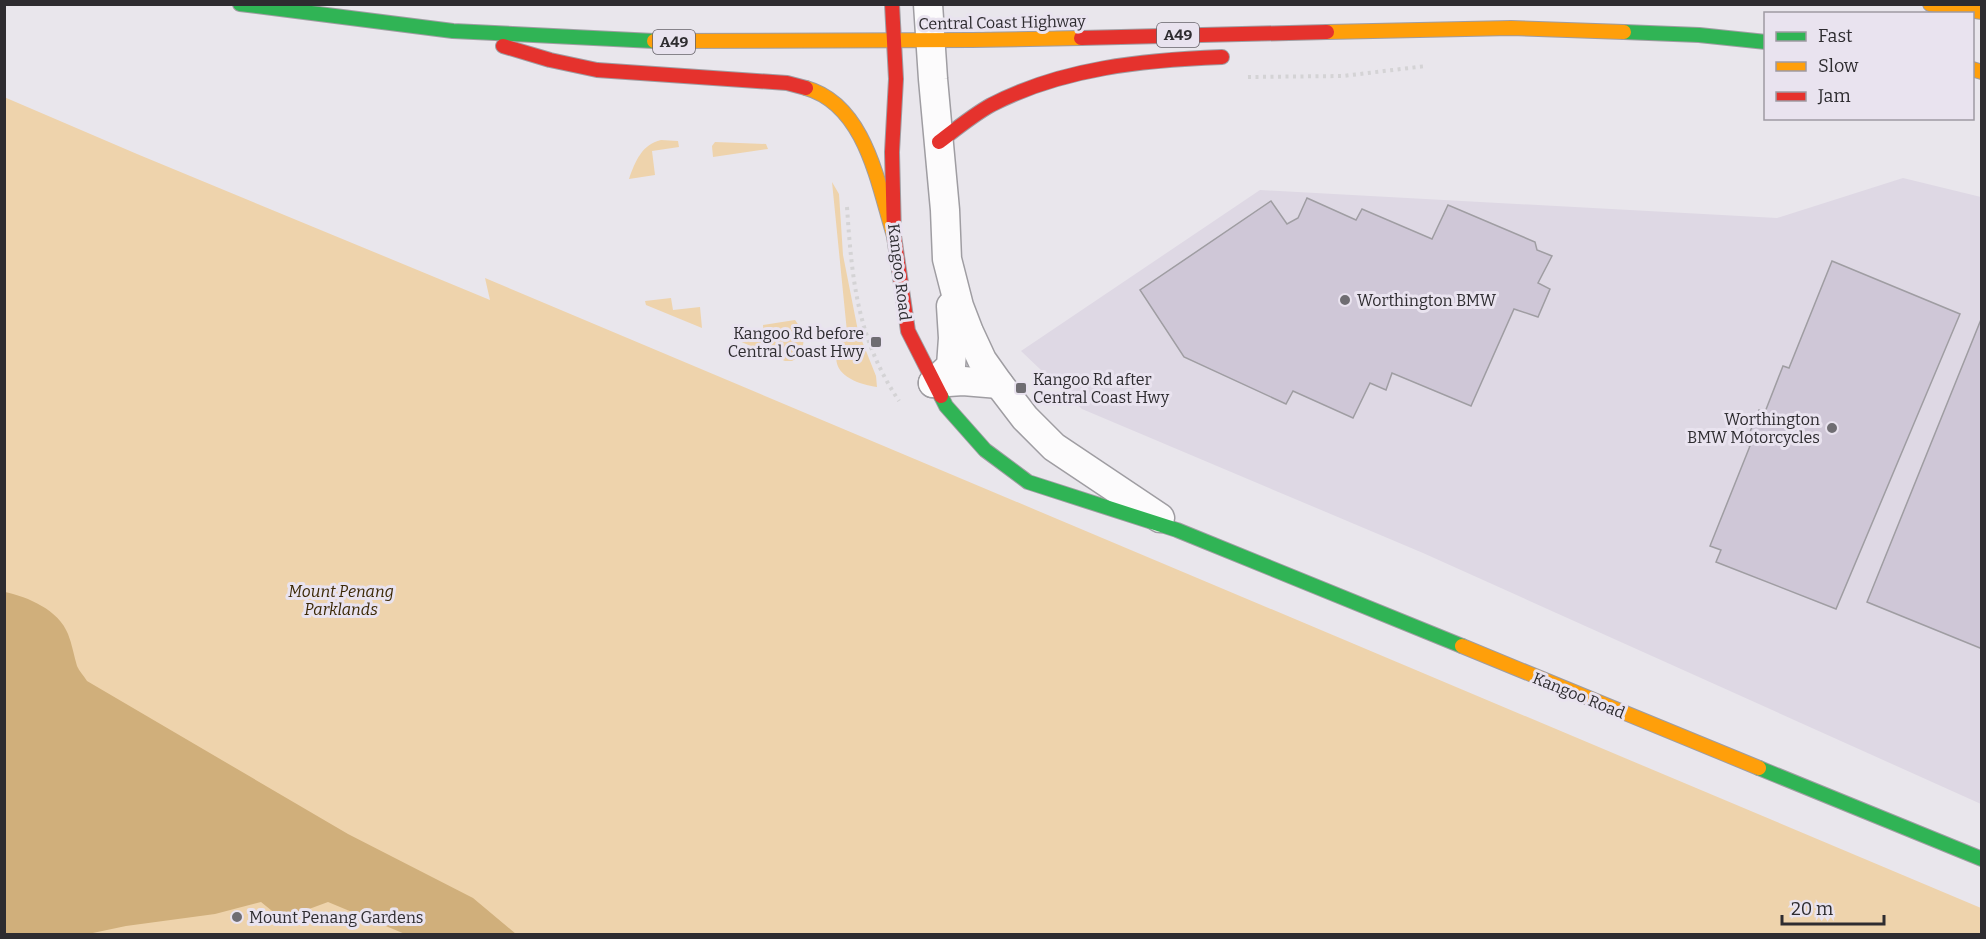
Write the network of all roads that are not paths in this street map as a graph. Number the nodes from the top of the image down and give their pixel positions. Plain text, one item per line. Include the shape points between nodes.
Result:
1 (240, 4) edge
2 (892, 4) edge
3 (928, 4) edge
4 (1930, 4) edge
5 (1982, 12) edge
6 (1427, 30) junction
7 (453, 31) junction
8 (930, 39) junction
9 (894, 40) junction
10 (1764, 42) edge
11 (1375, 45) dead end
12 (1238, 57) dead end
13 (939, 142) junction
14 (894, 236) junction
15 (947, 259) junction
16 (933, 383) junction
17 (999, 384) junction
18 (1177, 530) junction
19 (1982, 859) edge

1 - 7 main road, Central Coast Highway / A49
2 - 9 main road, Kangoo Road
3 - 8 street, Kangoo Road
4 - 5 main road
6 - 8 main road, Central Coast Highway / A49
6 - 10 main road, Central Coast Highway / A49 via 1511,28 1699,35
6 - 11 main road
7 - 9 main road, Central Coast Highway / A49 via 677,42
7 - 14 main road via 597,70 787,83 819,92 841,108 860,134
8 - 9 main road, Central Coast Highway / A49
8 - 13 street, Kangoo Road
9 - 14 main road, Kangoo Road
12 - 13 main road via 1139,63 1053,81 993,105
13 - 15 street, Kangoo Road
14 - 16 main road, Kangoo Road via 908,331
15 - 16 street via 953,338 951,366
15 - 17 street, Kangoo Road via 969,332
16 - 17 street
16 - 18 main road, Kangoo Road via 946,406 985,450 1028,482
17 - 18 street, Kangoo Road via 1054,447
18 - 19 main road, Kangoo Road

